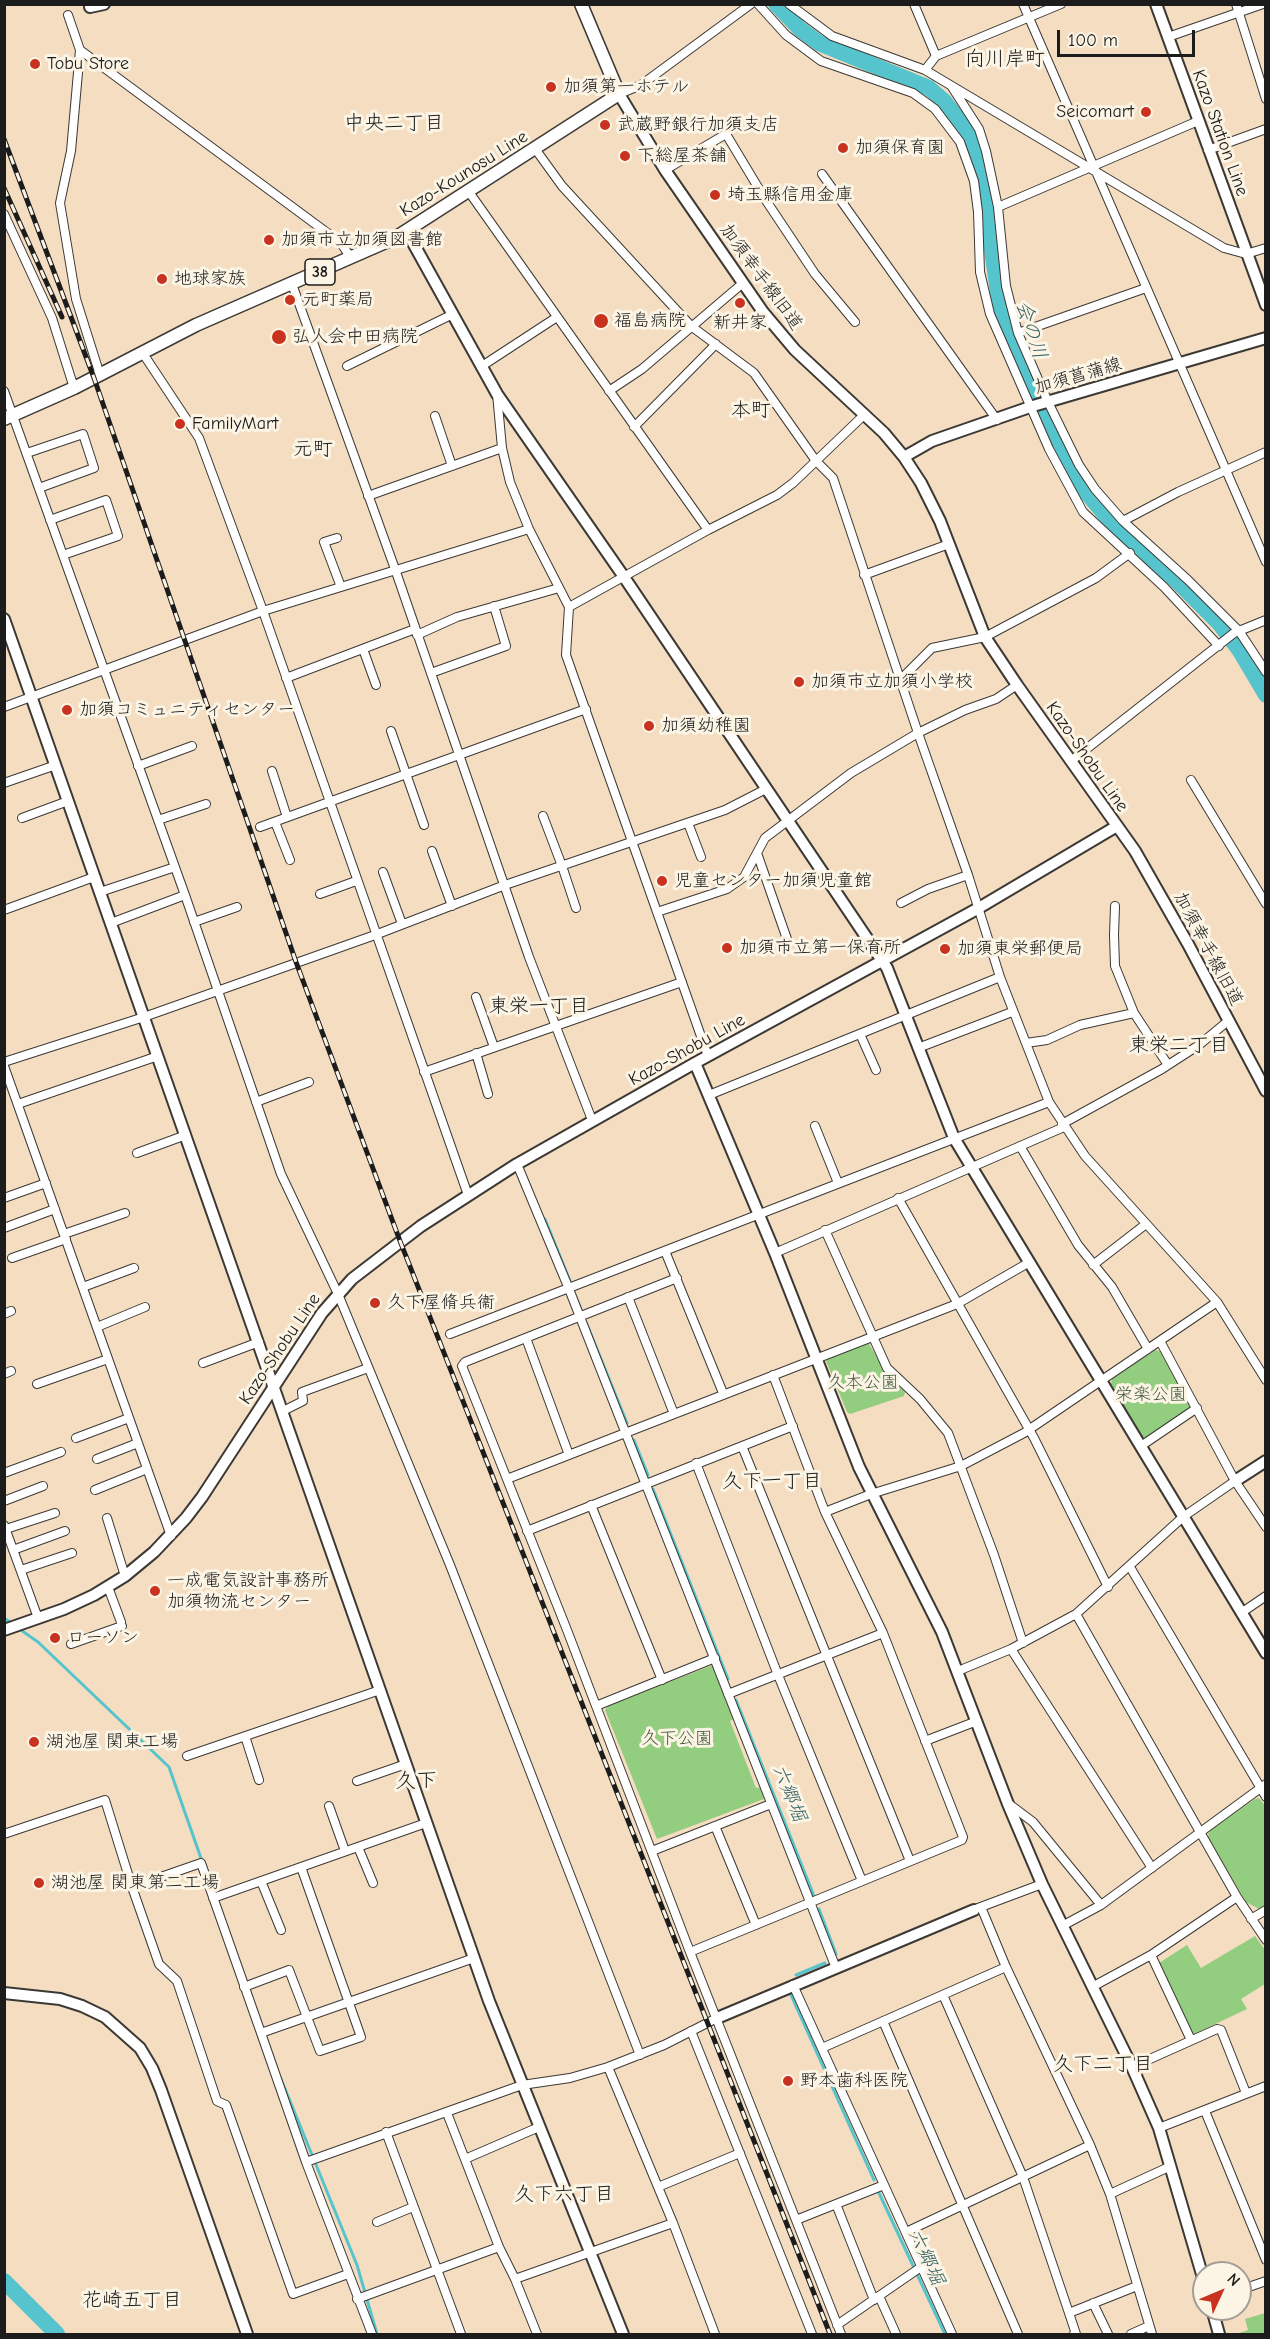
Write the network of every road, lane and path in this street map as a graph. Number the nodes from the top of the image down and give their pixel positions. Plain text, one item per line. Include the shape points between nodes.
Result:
1 (104, 4) edge
2 (581, 4) edge
3 (751, 4) edge
4 (758, 4) edge
5 (789, 4) edge
6 (914, 4) edge
7 (1023, 4) edge
8 (1061, 4) edge
9 (1156, 4) edge
10 (1263, 4) edge
11 (90, 7) dead end
12 (1237, 9) edge
13 (68, 15) dead end
14 (1028, 18) junction
15 (1168, 37) junction
16 (80, 50) junction
17 (936, 56) junction
18 (925, 70) junction
19 (952, 87) junction
20 (619, 94) junction
21 (1266, 99) edge
22 (1198, 121) junction
23 (1266, 129) edge
24 (536, 150) junction
25 (1208, 150) junction
26 (1092, 169) junction
27 (665, 170) junction
28 (822, 174) dead end
29 (469, 192) junction
30 (998, 207) junction
31 (4, 214) edge
32 (407, 232) junction
33 (1266, 248) edge
34 (1246, 255) junction
35 (351, 258) junction
36 (743, 283) junction
37 (292, 284) junction
38 (1146, 288) junction
39 (1266, 305) edge
40 (453, 314) junction
41 (557, 317) junction
42 (855, 322) dead end
43 (691, 326) junction
44 (1018, 333) junction
45 (1266, 338) edge
46 (716, 344) junction
47 (142, 352) junction
48 (1179, 364) junction
49 (347, 366) dead end
50 (482, 366) junction
51 (100, 375) junction
52 (74, 388) junction
53 (4, 391) edge
54 (609, 391) junction
55 (497, 394) junction
56 (1046, 402) junction
57 (1032, 407) junction
58 (865, 414) junction
59 (435, 416) dead end
60 (9, 417) edge
61 (997, 420) junction
62 (634, 427) junction
63 (502, 448) junction
64 (1266, 452) edge
65 (27, 453) junction
66 (904, 457) junction
67 (816, 461) junction
68 (452, 466) junction
69 (1226, 470) junction
70 (39, 488) junction
71 (368, 496) junction
72 (50, 520) junction
73 (1123, 521) junction
74 (529, 529) junction
75 (708, 530) junction
76 (337, 538) dead end
77 (949, 544) junction
78 (1130, 553) junction
79 (63, 555) junction
80 (1266, 562) edge
81 (395, 569) junction
82 (864, 575) junction
83 (624, 577) junction
84 (341, 587) junction
85 (559, 588) junction
86 (494, 606) junction
87 (568, 607) junction
88 (263, 612) junction
89 (4, 619) edge
90 (1266, 620) edge
91 (416, 632) junction
92 (1237, 632) junction
93 (985, 637) junction
94 (1222, 644) junction
95 (363, 649) junction
96 (105, 670) junction
97 (1266, 672) edge
98 (431, 673) junction
99 (286, 678) junction
100 (900, 680) junction
101 (376, 685) dead end
102 (1017, 686) junction
103 (33, 697) junction
104 (4, 707) edge
105 (586, 709) junction
106 (392, 731) dead end
107 (918, 733) junction
108 (192, 746) dead end
109 (459, 755) junction
110 (1071, 761) junction
111 (56, 765) junction
112 (138, 766) junction
113 (272, 771) dead end
114 (406, 774) junction
115 (1191, 780) dead end
116 (4, 783) edge
117 (766, 789) junction
118 (68, 801) junction
119 (329, 801) junction
120 (206, 804) dead end
121 (543, 816) dead end
122 (288, 817) junction
123 (22, 818) dead end
124 (158, 820) junction
125 (787, 820) junction
126 (275, 822) junction
127 (688, 823) junction
128 (424, 825) dead end
129 (1117, 826) junction
130 (260, 827) dead end
131 (634, 842) junction
132 (432, 851) dead end
133 (757, 853) junction
134 (701, 857) dead end
135 (290, 860) dead end
136 (562, 866) junction
137 (175, 867) junction
138 (383, 872) dead end
139 (968, 875) junction
140 (94, 877) junction
141 (356, 880) junction
142 (505, 885) junction
143 (100, 892) junction
144 (320, 894) dead end
145 (185, 896) junction
146 (901, 903) dead end
147 (1266, 904) edge
148 (452, 906) junction
149 (1115, 906) dead end
150 (237, 907) dead end
151 (576, 908) dead end
152 (977, 909) junction
153 (4, 910) edge
154 (657, 912) junction
155 (194, 922) junction
156 (111, 923) junction
157 (402, 924) junction
158 (375, 935) junction
159 (787, 939) dead end
160 (882, 962) junction
161 (1000, 977) junction
162 (682, 982) junction
163 (217, 990) junction
164 (476, 997) dead end
165 (1012, 1012) junction
166 (1134, 1013) junction
167 (906, 1015) junction
168 (144, 1017) junction
169 (1228, 1021) junction
170 (555, 1026) junction
171 (860, 1034) junction
172 (1026, 1042) junction
173 (494, 1047) junction
174 (918, 1048) junction
175 (476, 1053) junction
176 (158, 1056) junction
177 (708, 1056) junction
178 (695, 1063) junction
179 (4, 1064) edge
180 (1168, 1065) junction
181 (876, 1070) dead end
182 (424, 1072) junction
183 (309, 1082) dead end
184 (1266, 1090) edge
185 (488, 1094) dead end
186 (709, 1095) junction
187 (256, 1102) junction
188 (1048, 1102) junction
189 (18, 1104) junction
190 (592, 1120) junction
191 (1063, 1125) junction
192 (815, 1126) dead end
193 (186, 1135) junction
194 (954, 1138) junction
195 (1020, 1146) junction
196 (137, 1153) dead end
197 (517, 1164) junction
198 (971, 1168) junction
199 (46, 1183) junction
200 (838, 1183) junction
201 (468, 1195) junction
202 (4, 1198) edge
203 (898, 1198) junction
204 (55, 1209) junction
205 (125, 1213) dead end
206 (759, 1215) junction
207 (1146, 1224) junction
208 (4, 1228) edge
209 (825, 1230) junction
210 (65, 1237) junction
211 (665, 1251) junction
212 (775, 1253) junction
213 (12, 1258) dead end
214 (1028, 1263) junction
215 (1093, 1265) junction
216 (134, 1268) dead end
217 (677, 1278) junction
218 (83, 1287) junction
219 (569, 1289) junction
220 (338, 1294) junction
221 (628, 1297) junction
222 (1217, 1302) junction
223 (957, 1304) junction
224 (145, 1307) dead end
225 (579, 1316) junction
226 (97, 1327) junction
227 (450, 1334) dead end
228 (526, 1338) junction
229 (873, 1338) junction
230 (1160, 1341) junction
231 (259, 1342) junction
232 (1148, 1349) junction
233 (108, 1359) junction
234 (816, 1359) junction
235 (203, 1363) dead end
236 (368, 1368) junction
237 (773, 1375) junction
238 (1101, 1380) junction
239 (1266, 1380) edge
240 (37, 1384) dead end
241 (274, 1385) junction
242 (723, 1394) junction
243 (1197, 1408) junction
244 (283, 1411) junction
245 (674, 1414) junction
246 (129, 1418) junction
247 (793, 1426) junction
248 (1029, 1431) junction
249 (626, 1433) junction
250 (76, 1438) dead end
251 (138, 1443) junction
252 (742, 1446) junction
253 (1141, 1446) junction
254 (61, 1452) dead end
255 (569, 1455) junction
256 (97, 1459) dead end
257 (1266, 1461) edge
258 (696, 1463) junction
259 (962, 1466) junction
260 (147, 1469) junction
261 (4, 1473) edge
262 (507, 1479) junction
263 (1235, 1481) junction
264 (646, 1484) junction
265 (43, 1486) dead end
266 (95, 1490) dead end
267 (871, 1494) junction
268 (4, 1501) edge
269 (591, 1505) junction
270 (825, 1512) junction
271 (55, 1513) dead end
272 (1183, 1517) junction
273 (107, 1518) dead end
274 (5, 1527) edge
275 (1266, 1527) edge
276 (527, 1530) junction
277 (65, 1531) dead end
278 (171, 1536) junction
279 (13, 1550) junction
280 (72, 1552) dead end
281 (1130, 1567) junction
282 (21, 1570) junction
283 (125, 1576) junction
284 (108, 1587) junction
285 (1108, 1587) junction
286 (1266, 1596) edge
287 (1241, 1613) junction
288 (1076, 1614) junction
289 (38, 1618) junction
290 (6, 1629) edge
291 (883, 1633) junction
292 (1023, 1643) junction
293 (71, 1644) dead end
294 (1011, 1649) junction
295 (1266, 1653) edge
296 (828, 1655) junction
297 (715, 1658) junction
298 (958, 1671) junction
299 (778, 1675) junction
300 (662, 1680) junction
301 (380, 1689) junction
302 (728, 1694) junction
303 (596, 1706) junction
304 (977, 1721) junction
305 (245, 1736) junction
306 (925, 1741) junction
307 (187, 1756) dead end
308 (406, 1764) junction
309 (259, 1780) dead end
310 (357, 1781) dead end
311 (1263, 1786) edge
312 (1266, 1797) edge
313 (771, 1804) junction
314 (1008, 1804) junction
315 (329, 1806) dead end
316 (426, 1823) junction
317 (715, 1826) junction
318 (1201, 1833) junction
319 (4, 1834) edge
320 (358, 1847) junction
321 (345, 1851) junction
322 (652, 1851) junction
323 (910, 1861) junction
324 (301, 1867) junction
325 (1152, 1868) junction
326 (261, 1881) junction
327 (862, 1881) junction
328 (373, 1883) dead end
329 (1042, 1884) junction
330 (132, 1887) junction
331 (1237, 1897) junction
332 (213, 1898) junction
333 (810, 1904) junction
334 (1101, 1905) junction
335 (977, 1909) junction
336 (1266, 1910) edge
337 (1251, 1919) junction
338 (756, 1925) junction
339 (1062, 1926) junction
340 (281, 1930) dead end
341 (1266, 1940) edge
342 (690, 1952) junction
343 (1151, 1955) junction
344 (474, 1958) junction
345 (1006, 1967) junction
346 (836, 1968) junction
347 (793, 1985) junction
348 (244, 1986) junction
349 (1092, 1987) junction
350 (4, 1994) edge
351 (944, 1995) junction
352 (350, 2002) junction
353 (308, 2017) junction
354 (717, 2018) junction
355 (883, 2021) junction
356 (691, 2031) junction
357 (261, 2033) junction
358 (1191, 2040) junction
359 (822, 2048) junction
360 (640, 2055) junction
361 (608, 2067) junction
362 (1132, 2067) junction
363 (522, 2085) junction
364 (1264, 2087) edge
365 (1246, 2093) junction
366 (1266, 2098) edge
367 (1205, 2110) junction
368 (447, 2113) junction
369 (539, 2127) junction
370 (1159, 2128) junction
371 (386, 2132) junction
372 (1090, 2145) junction
373 (740, 2153) junction
374 (465, 2159) junction
375 (306, 2162) junction
376 (1171, 2166) junction
377 (1023, 2177) junction
378 (884, 2185) junction
379 (658, 2187) junction
380 (1110, 2194) junction
381 (836, 2204) junction
382 (962, 2205) junction
383 (413, 2207) junction
384 (796, 2220) junction
385 (377, 2223) dead end
386 (673, 2223) junction
387 (906, 2232) junction
388 (499, 2247) junction
389 (590, 2252) junction
390 (1266, 2260) edge
391 (1198, 2261) edge
392 (921, 2267) junction
393 (437, 2271) junction
394 (348, 2274) junction
395 (515, 2279) junction
396 (1137, 2286) junction
397 (877, 2298) junction
398 (357, 2299) junction
399 (1093, 2303) junction
400 (1070, 2313) junction
401 (837, 2325) junction
402 (1150, 2330) edge
403 (247, 2334) edge
404 (372, 2334) edge
405 (461, 2334) edge
406 (535, 2334) edge
407 (623, 2334) edge
408 (715, 2334) edge
409 (812, 2334) edge
410 (841, 2334) edge
411 (896, 2334) edge
412 (952, 2334) edge
413 (1018, 2334) edge
414 (1074, 2334) edge
415 (1108, 2334) edge
416 (1131, 2334) edge

1 - 11 street
2 - 20 main road
3 - 20 street via 640,85
4 - 57 street via 786,36 821,61 913,93 935,109 960,142 974,181 980,272 990,314
5 - 18 street via 832,36
6 - 17 street
7 - 14 street
8 - 14 street
9 - 15 street, Kazo Station Line
10 - 12 street
12 - 15 street
12 - 21 street
13 - 16 street
14 - 17 street
14 - 26 street
15 - 22 street, Kazo Station Line
16 - 35 street via 341,243
16 - 51 street via 71,151 60,203 80,313
17 - 18 street
18 - 19 street
19 - 26 street
19 - 30 street via 979,129
20 - 24 main road, Kazo-Kounosu Line / 38
20 - 27 street, 加須幸手線旧道
22 - 25 street, Kazo Station Line
22 - 26 street
23 - 25 street
24 - 29 main road, Kazo-Kounosu Line / 38
24 - 43 street via 562,186
25 - 34 street, Kazo Station Line
26 - 30 street
26 - 34 street via 1224,248
26 - 38 street
27 - 36 street, 加須幸手線旧道
27 - 42 street via 726,134 815,274
28 - 61 street
29 - 32 main road, Kazo-Kounosu Line / 38
29 - 41 street
30 - 44 street via 1006,286
31 - 52 street via 52,318
32 - 35 main road, Kazo-Kounosu Line / 38
32 - 40 street
33 - 34 street
34 - 39 street, Kazo Station Line
35 - 37 main road, Kazo-Kounosu Line / 38
36 - 43 street
36 - 58 street, 加須幸手線旧道 via 795,350
37 - 47 main road, Kazo-Kounosu Line / 38
37 - 71 street
38 - 44 street
38 - 48 street
40 - 49 street
40 - 50 street
41 - 50 street
41 - 54 street
43 - 46 street
43 - 54 street via 642,369
44 - 56 street
45 - 48 street, 加須菖蒲線
46 - 62 street
46 - 67 street via 754,373
47 - 51 main road, Kazo-Kounosu Line / 38
47 - 88 street via 199,438
48 - 56 street, 加須菖蒲線
48 - 69 street
50 - 55 street
51 - 52 main road, Kazo-Kounosu Line / 38
52 - 60 main road, Kazo-Kounosu Line / 38
53 - 60 street
54 - 62 street
55 - 63 street
55 - 83 street
56 - 57 street, 加須菖蒲線
56 - 73 street via 1079,465
57 - 61 street, 加須菖蒲線
57 - 78 street via 1049,449 1083,512
58 - 66 street, 加須幸手線旧道
58 - 67 street
59 - 68 street
60 - 65 street
61 - 66 street, 加須菖蒲線 via 932,441
62 - 75 street
63 - 68 street
63 - 74 street via 510,482
64 - 69 street
65 - 70 street
65 - 70 street via 83,434 94,468
66 - 77 street, Kazo-Shobu Line via 932,502
67 - 75 street via 777,495
67 - 82 street via 833,478
68 - 71 street
69 - 73 street
69 - 80 street
70 - 72 street
71 - 81 street
72 - 79 street
72 - 79 street via 106,500 117,536
73 - 92 street via 1188,580
74 - 81 street
74 - 85 street
75 - 83 street
76 - 84 street via 324,542
77 - 82 street
77 - 93 street, Kazo-Shobu Line
78 - 93 street via 1096,578
78 - 94 street
79 - 96 street
81 - 84 street
81 - 91 street
82 - 100 street
83 - 87 street
83 - 117 street
84 - 88 street
85 - 86 street
85 - 87 street
86 - 91 street
86 - 98 street via 506,646
87 - 105 street via 566,654
88 - 96 street
88 - 99 street
89 - 103 street
90 - 92 street
91 - 95 street
91 - 98 street
92 - 94 street
92 - 97 street
93 - 100 street via 932,648
93 - 102 street, Kazo-Shobu Line
94 - 110 street
95 - 99 street
95 - 101 street
96 - 103 street
96 - 112 street
98 - 109 street
99 - 119 street
100 - 107 street
102 - 107 street
102 - 110 street, Kazo-Shobu Line
103 - 104 street
103 - 111 street
105 - 109 street
105 - 131 street
106 - 114 street
107 - 125 street via 862,765
107 - 139 street
108 - 112 street
109 - 114 street
109 - 142 street
110 - 129 street, Kazo-Shobu Line
111 - 116 street
111 - 118 street
112 - 124 street
113 - 122 street
114 - 119 street
114 - 128 street
115 - 147 street
117 - 125 street
117 - 127 street
118 - 123 street
118 - 140 street
119 - 122 street
119 - 141 street
120 - 124 street
121 - 136 street
122 - 126 street
124 - 137 street
125 - 133 street via 765,838
125 - 160 street
126 - 130 street
126 - 135 street
127 - 131 street
127 - 134 street
129 - 152 street, Kazo-Shobu Line
129 - 169 street, 加須幸手線旧道 via 1168,907
131 - 136 street
131 - 154 street
132 - 148 street
133 - 154 street via 744,877 727,889
133 - 159 street
136 - 142 street
136 - 151 street
137 - 143 street
137 - 145 street
138 - 157 street
139 - 146 street
139 - 152 street
140 - 143 street
140 - 153 street
141 - 144 street
141 - 158 street
142 - 148 street
142 - 170 street
143 - 156 street
145 - 155 street
145 - 156 street
148 - 157 street
149 - 166 street via 1115,966
150 - 155 street
152 - 160 street, Kazo-Shobu Line
152 - 161 street
154 - 162 street
155 - 163 street
156 - 168 street
157 - 158 street
158 - 163 street
158 - 182 street
160 - 167 street
160 - 177 street, Kazo-Shobu Line
161 - 165 street
161 - 167 street
162 - 170 street
162 - 177 street
163 - 168 street
163 - 187 street
164 - 173 street
165 - 172 street
165 - 174 street
166 - 172 street via 1080,1025 1047,1041
166 - 180 street
167 - 171 street
167 - 174 street
168 - 176 street
168 - 179 street
169 - 180 street
169 - 184 street, 加須幸手線旧道
170 - 173 street
170 - 190 street
171 - 181 street
171 - 186 street
172 - 188 street
173 - 175 street
174 - 194 street
175 - 182 street
175 - 185 street
176 - 189 street
176 - 193 street
177 - 178 street, Kazo-Shobu Line
178 - 186 street
178 - 190 street, Kazo-Shobu Line
179 - 189 street
180 - 191 street
182 - 201 street
183 - 187 street
186 - 206 street
187 - 220 street via 281,1174
188 - 191 street
188 - 194 street
189 - 199 street
190 - 197 street, Kazo-Shobu Line
191 - 195 street
191 - 207 street via 1085,1156
192 - 200 street
193 - 196 street
193 - 231 street
194 - 198 street
194 - 200 street
195 - 198 street
195 - 215 street
197 - 201 street, Kazo-Shobu Line
197 - 219 street
198 - 203 street
198 - 214 street
199 - 202 street
199 - 204 street
200 - 206 street
201 - 220 street, Kazo-Shobu Line via 395,1245
203 - 209 street
203 - 223 street
204 - 208 street
204 - 210 street
205 - 210 street
206 - 211 street
206 - 212 street
207 - 215 street
207 - 222 street
209 - 212 street
209 - 229 street
210 - 213 street
210 - 218 street
211 - 217 street
211 - 219 street
212 - 234 street
214 - 223 street
214 - 238 street
215 - 232 street via 1112,1287
216 - 218 street
217 - 221 street
217 - 242 street
218 - 226 street
219 - 225 street
219 - 227 street
220 - 236 street
220 - 241 street, Kazo-Shobu Line
221 - 225 street
221 - 245 street
222 - 230 street
222 - 239 street
223 - 229 street
223 - 248 street
224 - 226 street
225 - 228 street
225 - 249 street
226 - 233 street
228 - 255 street
228 - 262 street via 462,1366
229 - 234 street
229 - 259 street via 890,1373 944,1427
230 - 232 street
230 - 243 street
231 - 235 street
231 - 241 street
232 - 238 street
233 - 240 street
233 - 246 street
234 - 237 street
234 - 267 street
236 - 244 street via 302,1392 303,1401
236 - 360 street via 463,1595
237 - 242 street
237 - 247 street
238 - 248 street
238 - 253 street
241 - 244 street
241 - 278 street, Kazo-Shobu Line via 202,1497
242 - 245 street
243 - 253 street
243 - 263 street
244 - 301 street
245 - 249 street
246 - 250 street
246 - 251 street
247 - 252 street
247 - 270 street
248 - 259 street
248 - 285 street
249 - 255 street
249 - 264 street
251 - 256 street
251 - 260 street
252 - 258 street
252 - 296 street
253 - 272 street
254 - 261 street
255 - 262 street
257 - 263 street
258 - 264 street
258 - 299 street
259 - 267 street
259 - 292 street
260 - 266 street
260 - 278 street
262 - 276 street
263 - 272 street
263 - 275 street
264 - 269 street
264 - 297 street
265 - 268 street
267 - 270 street
267 - 298 street via 930,1607
269 - 276 street
269 - 300 street
270 - 291 street
271 - 274 street
272 - 281 street
272 - 287 street
273 - 283 street
274 - 279 street
276 - 303 street
277 - 279 street
278 - 283 street, Kazo-Shobu Line
279 - 282 street
280 - 282 street
281 - 285 street
281 - 311 street
282 - 289 street
283 - 284 street, Kazo-Shobu Line
284 - 289 street, Kazo-Shobu Line
284 - 293 street via 121,1624
285 - 288 street
286 - 287 street
287 - 295 street
288 - 292 street
288 - 318 street
289 - 290 street, Kazo-Shobu Line
291 - 296 street
291 - 306 street
292 - 294 street
294 - 298 street
294 - 325 street
296 - 299 street
296 - 323 street
297 - 300 street
297 - 302 street
298 - 304 street
299 - 302 street
299 - 327 street
300 - 303 street
301 - 305 street
301 - 308 street
302 - 313 street
303 - 322 street
304 - 306 street
304 - 314 street
305 - 307 street
305 - 309 street
306 - 323 street via 963,1837
308 - 310 street
308 - 316 street
311 - 312 street
311 - 318 street
313 - 317 street
313 - 333 street
314 - 329 street
314 - 334 street via 1033,1822
315 - 321 street
316 - 320 street
316 - 344 street
317 - 322 street
317 - 338 street
318 - 325 street
318 - 331 street
319 - 330 street via 105,1800
320 - 321 street
320 - 328 street
321 - 324 street
322 - 342 street
323 - 327 street
324 - 326 street
324 - 352 street
325 - 334 street
326 - 332 street
326 - 340 street
327 - 333 street
329 - 335 street
329 - 339 street
330 - 332 street via 201,1863
330 - 394 street via 159,1964 177,1981 217,2101 226,2105 293,2294
331 - 337 street
331 - 343 street
332 - 348 street
333 - 338 street
333 - 346 street
334 - 339 street
335 - 345 street
335 - 346 street
336 - 337 street
337 - 341 street
338 - 342 street
339 - 349 street
342 - 354 street
343 - 349 street
343 - 358 street
344 - 352 street
344 - 363 street
345 - 351 street
345 - 372 street
346 - 347 street
347 - 354 street
347 - 359 street
348 - 353 street via 289,1970
348 - 357 street
349 - 362 street
350 - 403 street via 82,2006 105,2017 140,2048 161,2090
351 - 355 street
351 - 377 street
352 - 353 street
352 - 353 street via 361,2037 320,2051
353 - 357 street
354 - 356 street
354 - 384 street
355 - 359 street
355 - 382 street
356 - 360 street
356 - 373 street
357 - 375 street
358 - 362 street
358 - 365 street via 1221,2030
359 - 378 street
360 - 361 street
361 - 363 street
361 - 379 street
362 - 370 street
363 - 368 street
363 - 369 street
364 - 365 street
364 - 366 street
365 - 367 street
367 - 370 street
367 - 390 street
368 - 371 street
368 - 374 street
369 - 374 street
369 - 389 street
370 - 376 street
371 - 375 street
371 - 383 street
372 - 377 street
372 - 380 street
373 - 379 street
373 - 409 street
374 - 388 street
375 - 394 street
376 - 380 street
376 - 391 street
377 - 382 street
377 - 400 street
378 - 381 street
378 - 387 street
379 - 386 street
380 - 396 street
381 - 384 street
381 - 397 street
382 - 387 street
382 - 413 street
383 - 385 street
383 - 393 street
384 - 401 street
386 - 389 street
386 - 408 street
387 - 392 street
388 - 393 street
388 - 395 street
389 - 395 street
389 - 407 street
392 - 397 street
392 - 412 street
393 - 398 street
393 - 405 street
394 - 398 street
395 - 406 street
396 - 399 street
396 - 402 street
397 - 401 street
397 - 411 street
398 - 404 street
399 - 400 street
399 - 415 street
400 - 414 street
401 - 410 street
402 - 416 street

